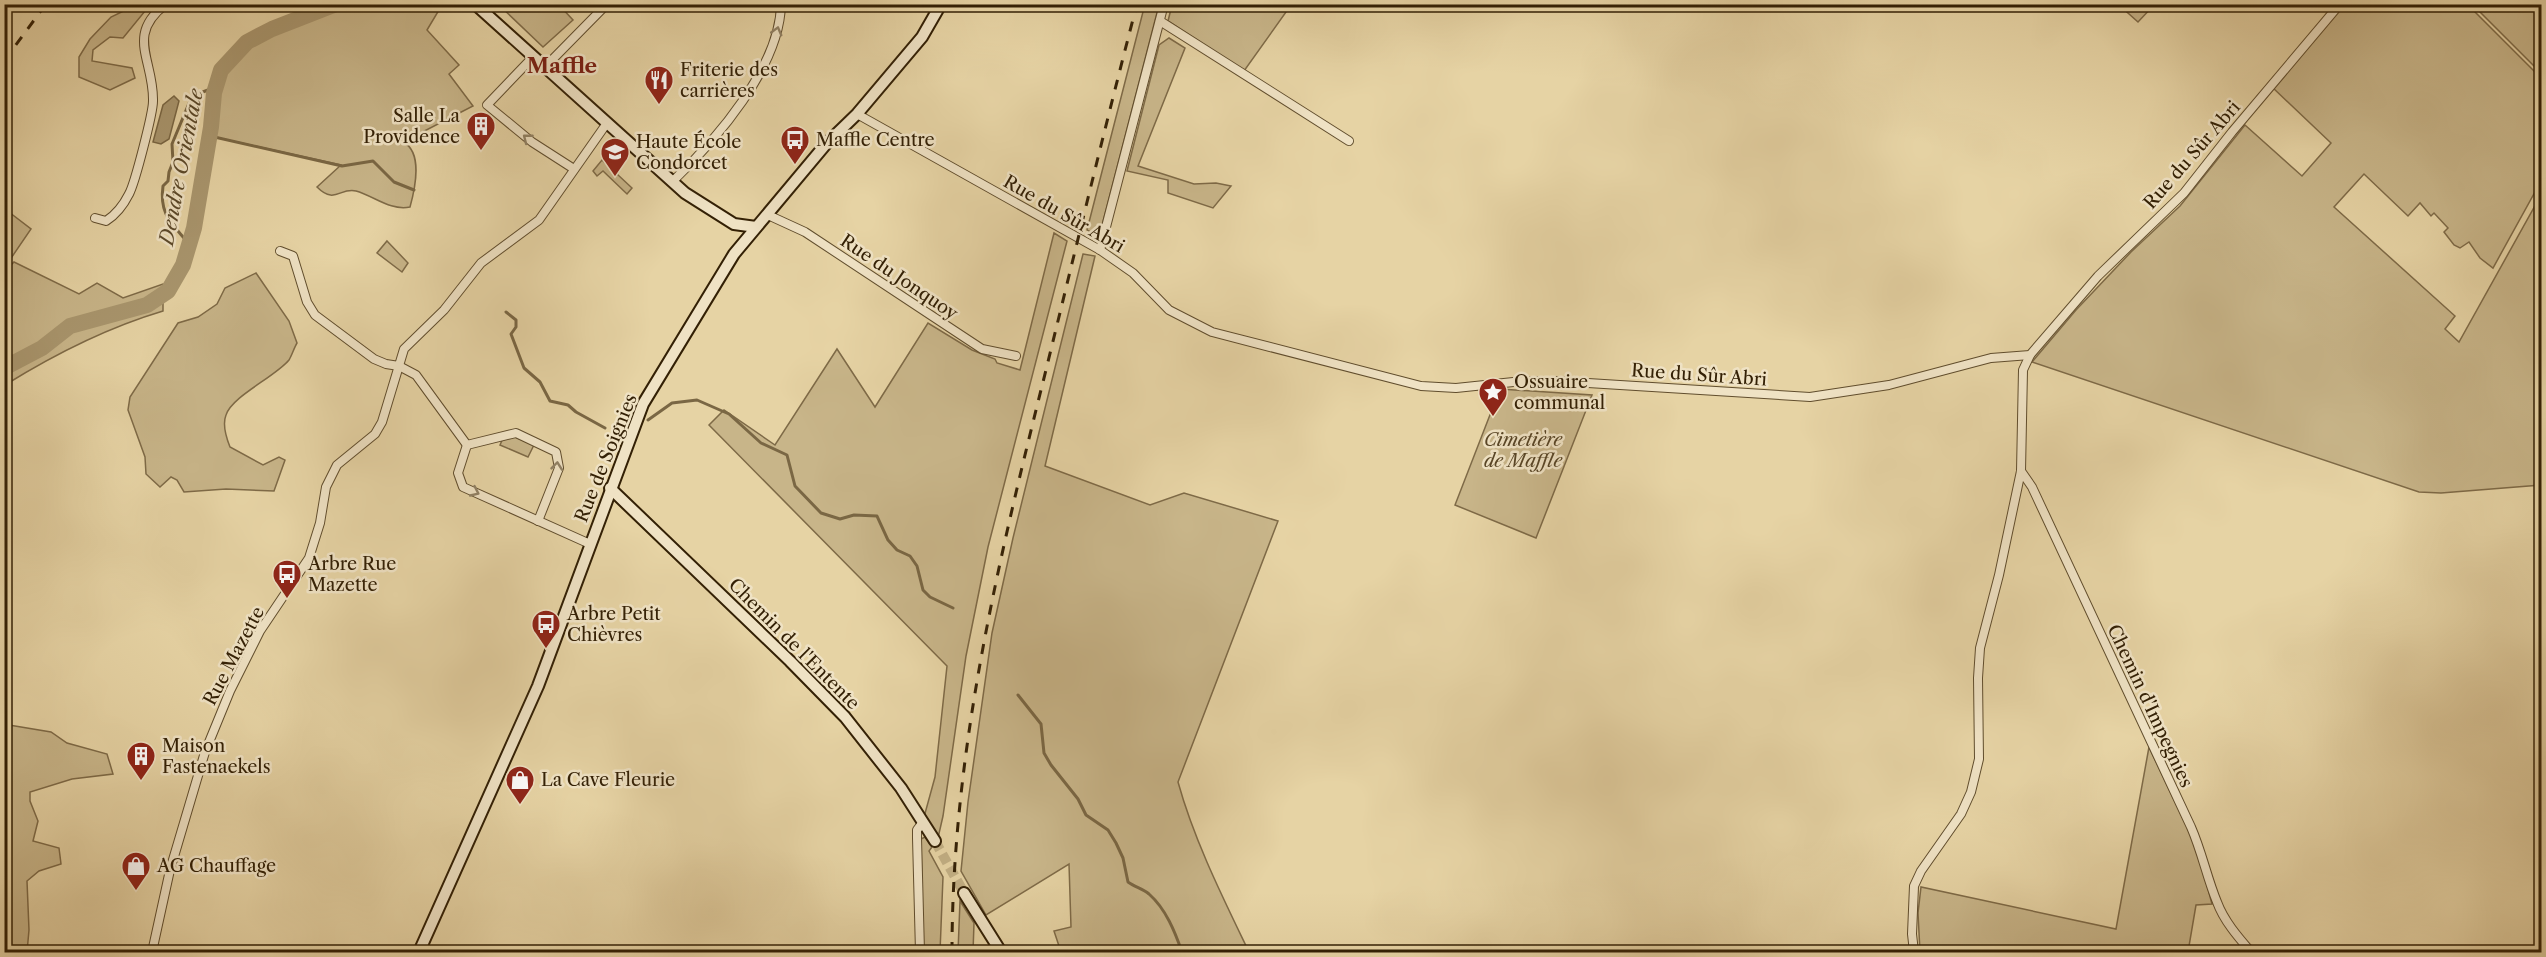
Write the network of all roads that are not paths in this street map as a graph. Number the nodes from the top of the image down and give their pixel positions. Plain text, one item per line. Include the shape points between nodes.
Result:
1 (166, 4) edge
2 (475, 4) edge
3 (608, 4) edge
4 (781, 4) edge
5 (941, 4) edge
6 (1164, 4) edge
7 (2340, 4) edge
8 (1160, 21) junction
9 (533, 57) junction
10 (545, 68) junction
11 (857, 114) junction
12 (607, 123) junction
13 (1349, 141) dead end
14 (574, 169) junction
15 (673, 181) junction
16 (768, 215) junction
17 (95, 218) dead end
18 (734, 224) junction
19 (756, 227) junction
20 (744, 239) junction
21 (280, 250) dead end
22 (1101, 250) junction
23 (2030, 355) junction
24 (1017, 356) dead end
25 (399, 366) junction
26 (467, 444) junction
27 (2021, 471) junction
28 (610, 488) junction
29 (538, 521) junction
30 (590, 544) junction
31 (923, 822) junction
32 (935, 841) tunnel mouth
33 (964, 893) tunnel mouth
34 (152, 952) edge
35 (419, 952) edge
36 (920, 952) edge
37 (1001, 952) edge
38 (1914, 952) edge
39 (2251, 952) edge

1 - 17 street via 144,29 154,102 131,192 118,213 106,221
2 - 9 street
3 - 10 street
15 -> 4 street via 694,161 753,85 776,38
5 - 11 street, Rue de Soignies via 922,37
6 - 8 street
7 - 23 street, Rue du Sûr Abri via 2184,193 2098,276
8 - 13 street
8 - 22 street
9 - 10 street
14 -> 9 street via 532,142 487,105
10 - 12 street
11 - 16 street, Rue de Soignies via 826,144
11 - 22 street, Rue du Sûr Abri
12 - 14 street, Rue Mazette
12 - 15 street
14 - 25 street, Rue Mazette via 539,220 481,263 444,310 404,349
15 - 18 street via 696,202
16 - 19 street, Rue de Soignies
16 - 24 street, Rue du Jonquoy via 805,232 982,349
18 - 19 street
18 - 20 street
19 - 20 street, Rue de Soignies
20 - 28 street, Rue de Soignies via 643,404
21 - 25 street via 293,256 315,315 374,359
22 - 23 street, Rue du Sûr Abri via 1133,273 1183,320 1212,332 1421,387 1556,381 1819,397 1889,385 1991,358
23 - 27 street via 2023,370
25 - 26 street via 416,375
25 - 34 street, Rue Mazette via 384,418 375,434 337,465 326,487 309,558 260,631 219,715 185,815
26 -> 29 street via 458,475 463,487
29 -> 26 street via 560,468 556,452 516,433
27 - 38 street via 1980,648 1981,742 1976,777 1961,814 1914,886
27 - 39 street, Chemin d'Impegnies via 2032,487 2191,827 2217,902
28 - 30 street, Rue de Soignies
28 - 31 street, Chemin de l'Entente via 845,717
29 - 30 street
30 - 35 street, Rue de Soignies via 538,686
31 - 32 street, Chemin de l'Entente
31 - 36 street via 917,830
33 - 37 street

